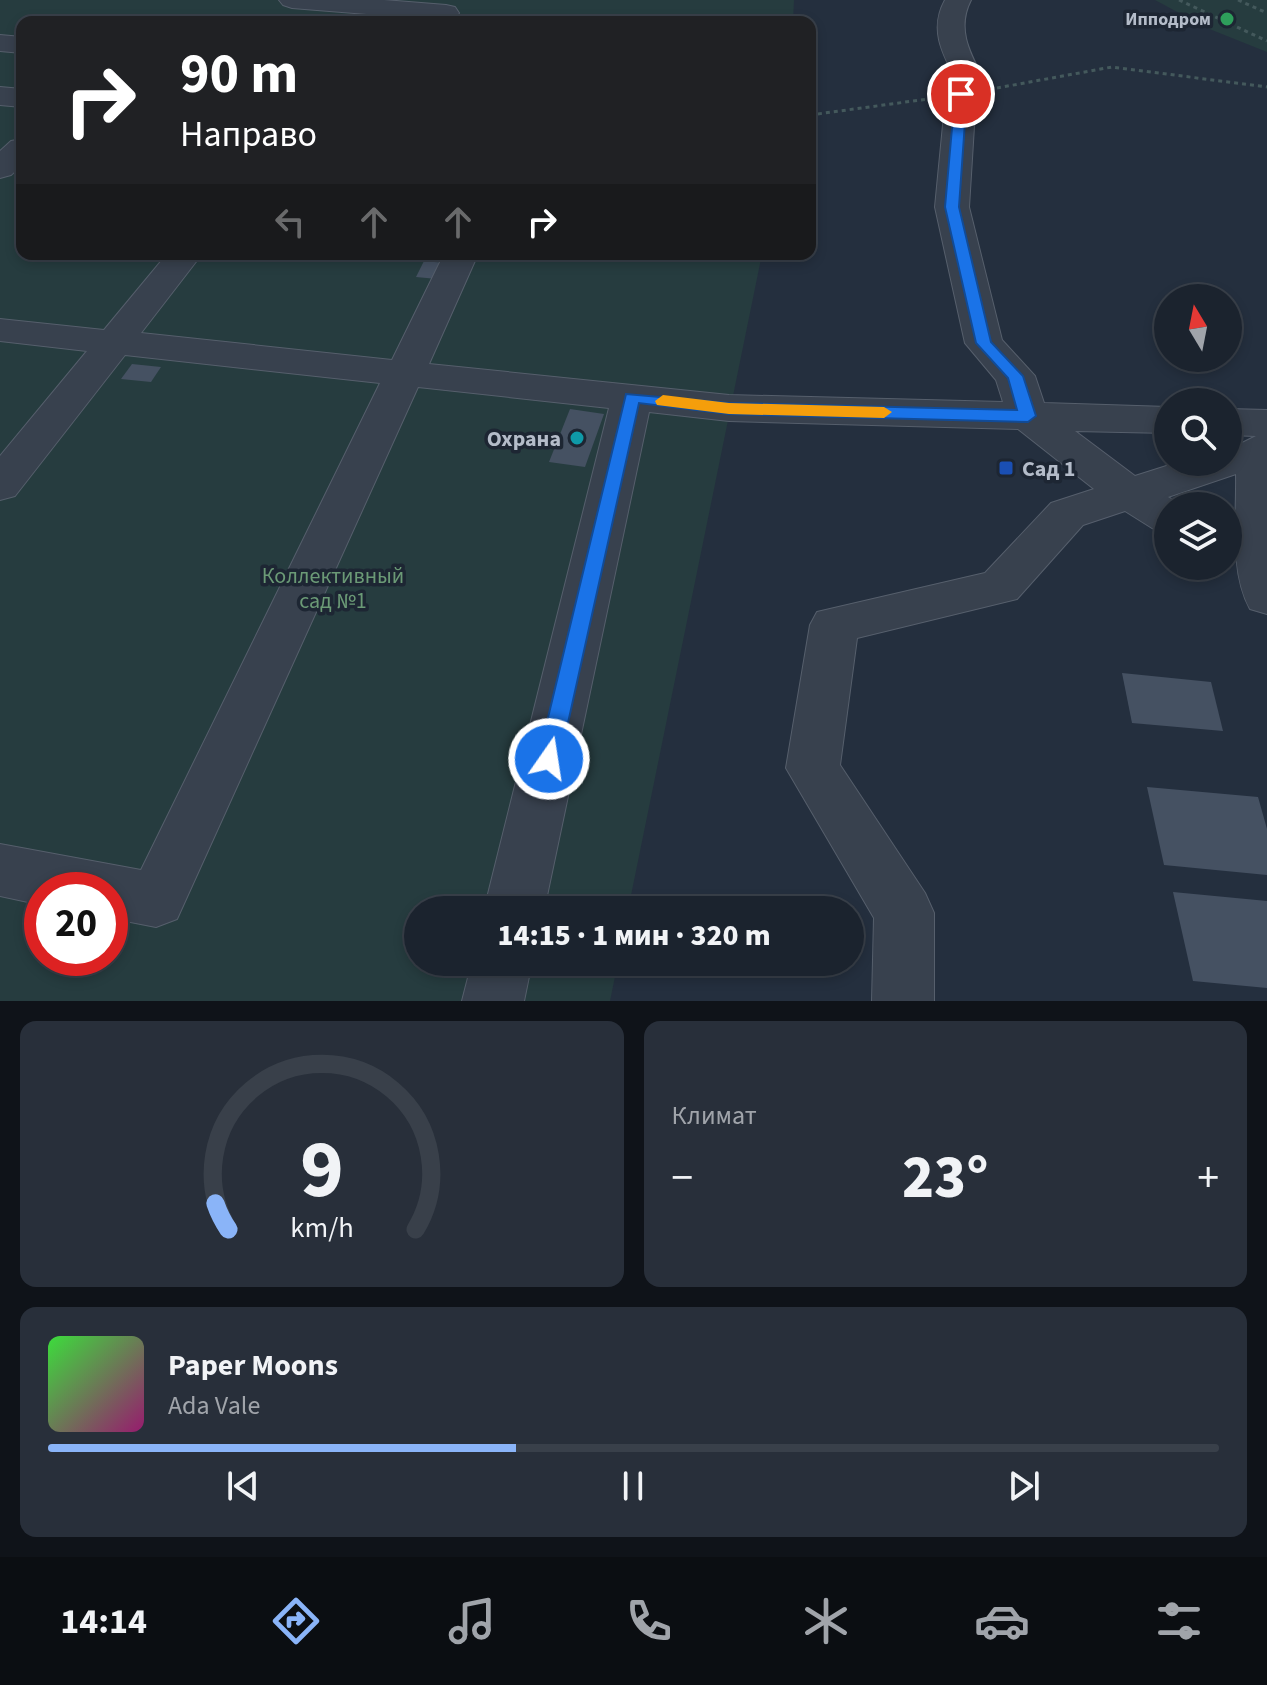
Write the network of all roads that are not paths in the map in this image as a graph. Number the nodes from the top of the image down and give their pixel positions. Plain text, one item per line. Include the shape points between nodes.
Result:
1 (292, 0) edge
2 (958, 0) edge
3 (444, 16) edge
4 (16, 153) edge
5 (0, 168) edge
6 (180, 260) edge
7 (458, 260) edge
8 (0, 330) edge
9 (112, 342) junction
10 (405, 373) junction
11 (632, 397) junction
12 (1028, 416) junction
13 (1154, 420) edge
14 (1245, 445) edge
15 (0, 485) edge
16 (1148, 504) edge
17 (1252, 574) edge
18 (0, 870) edge
19 (24, 875) edge
20 (128, 895) edge
21 (517, 896) edge
22 (499, 976) edge
23 (493, 1001) edge
24 (903, 1001) edge

1 - 3 street
2 - 12 street via 949,12 951,44 970,80 961,94 952,207 984,343 1015,376
4 - 5 street
6 - 9 street
7 - 10 street
8 - 9 street
9 - 10 street
9 - 15 street
10 - 11 street
10 - 20 street via 156,900
11 - 12 street via 729,408
11 - 21 street
12 - 13 street
12 - 16 street
14 - 16 street
14 - 17 street
16 - 24 street via 1067,514 1000,587 834,625 813,768 904,913
18 - 19 street
22 - 23 street

